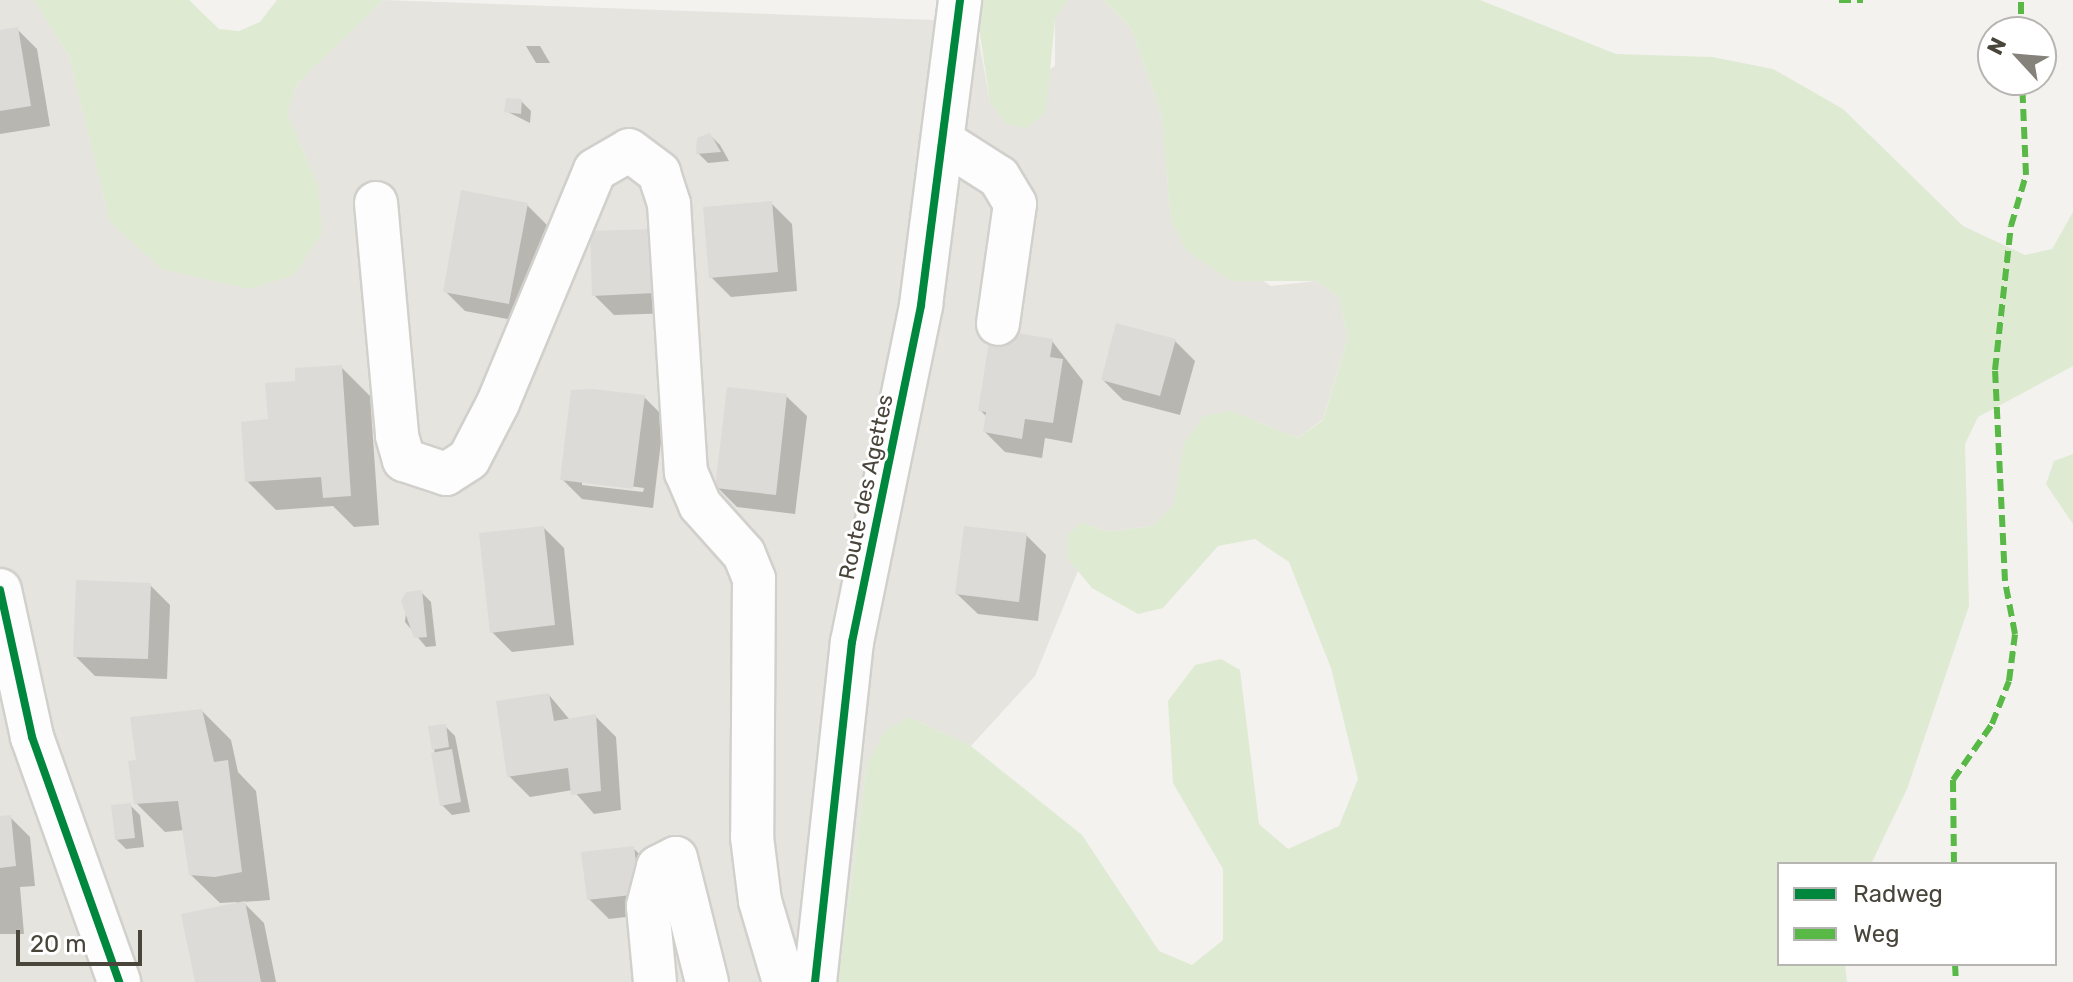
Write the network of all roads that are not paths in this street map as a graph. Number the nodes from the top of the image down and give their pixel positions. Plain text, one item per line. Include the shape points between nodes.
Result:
1 (960, 0) edge
2 (944, 142) junction
3 (376, 203) dead end
4 (921, 305) junction
5 (998, 324) dead end
6 (949, 337) dead end
7 (0, 590) edge
8 (119, 982) edge
9 (655, 982) edge
10 (707, 982) edge
11 (784, 982) edge
12 (815, 982) edge

1 - 2 street, Route des Agettes
2 - 4 street, Route des Agettes
2 - 5 street via 999,177 1015,204
3 - 11 street via 397,436 404,460 446,474 469,459 498,403 595,170 629,150 659,173 669,204 686,472 700,505 744,554 754,579 752,837 763,914
4 - 6 street via 940,317
4 - 12 street, Route des Agettes via 852,642
7 - 8 street via 32,737
9 - 10 street via 648,906 658,867 676,858

